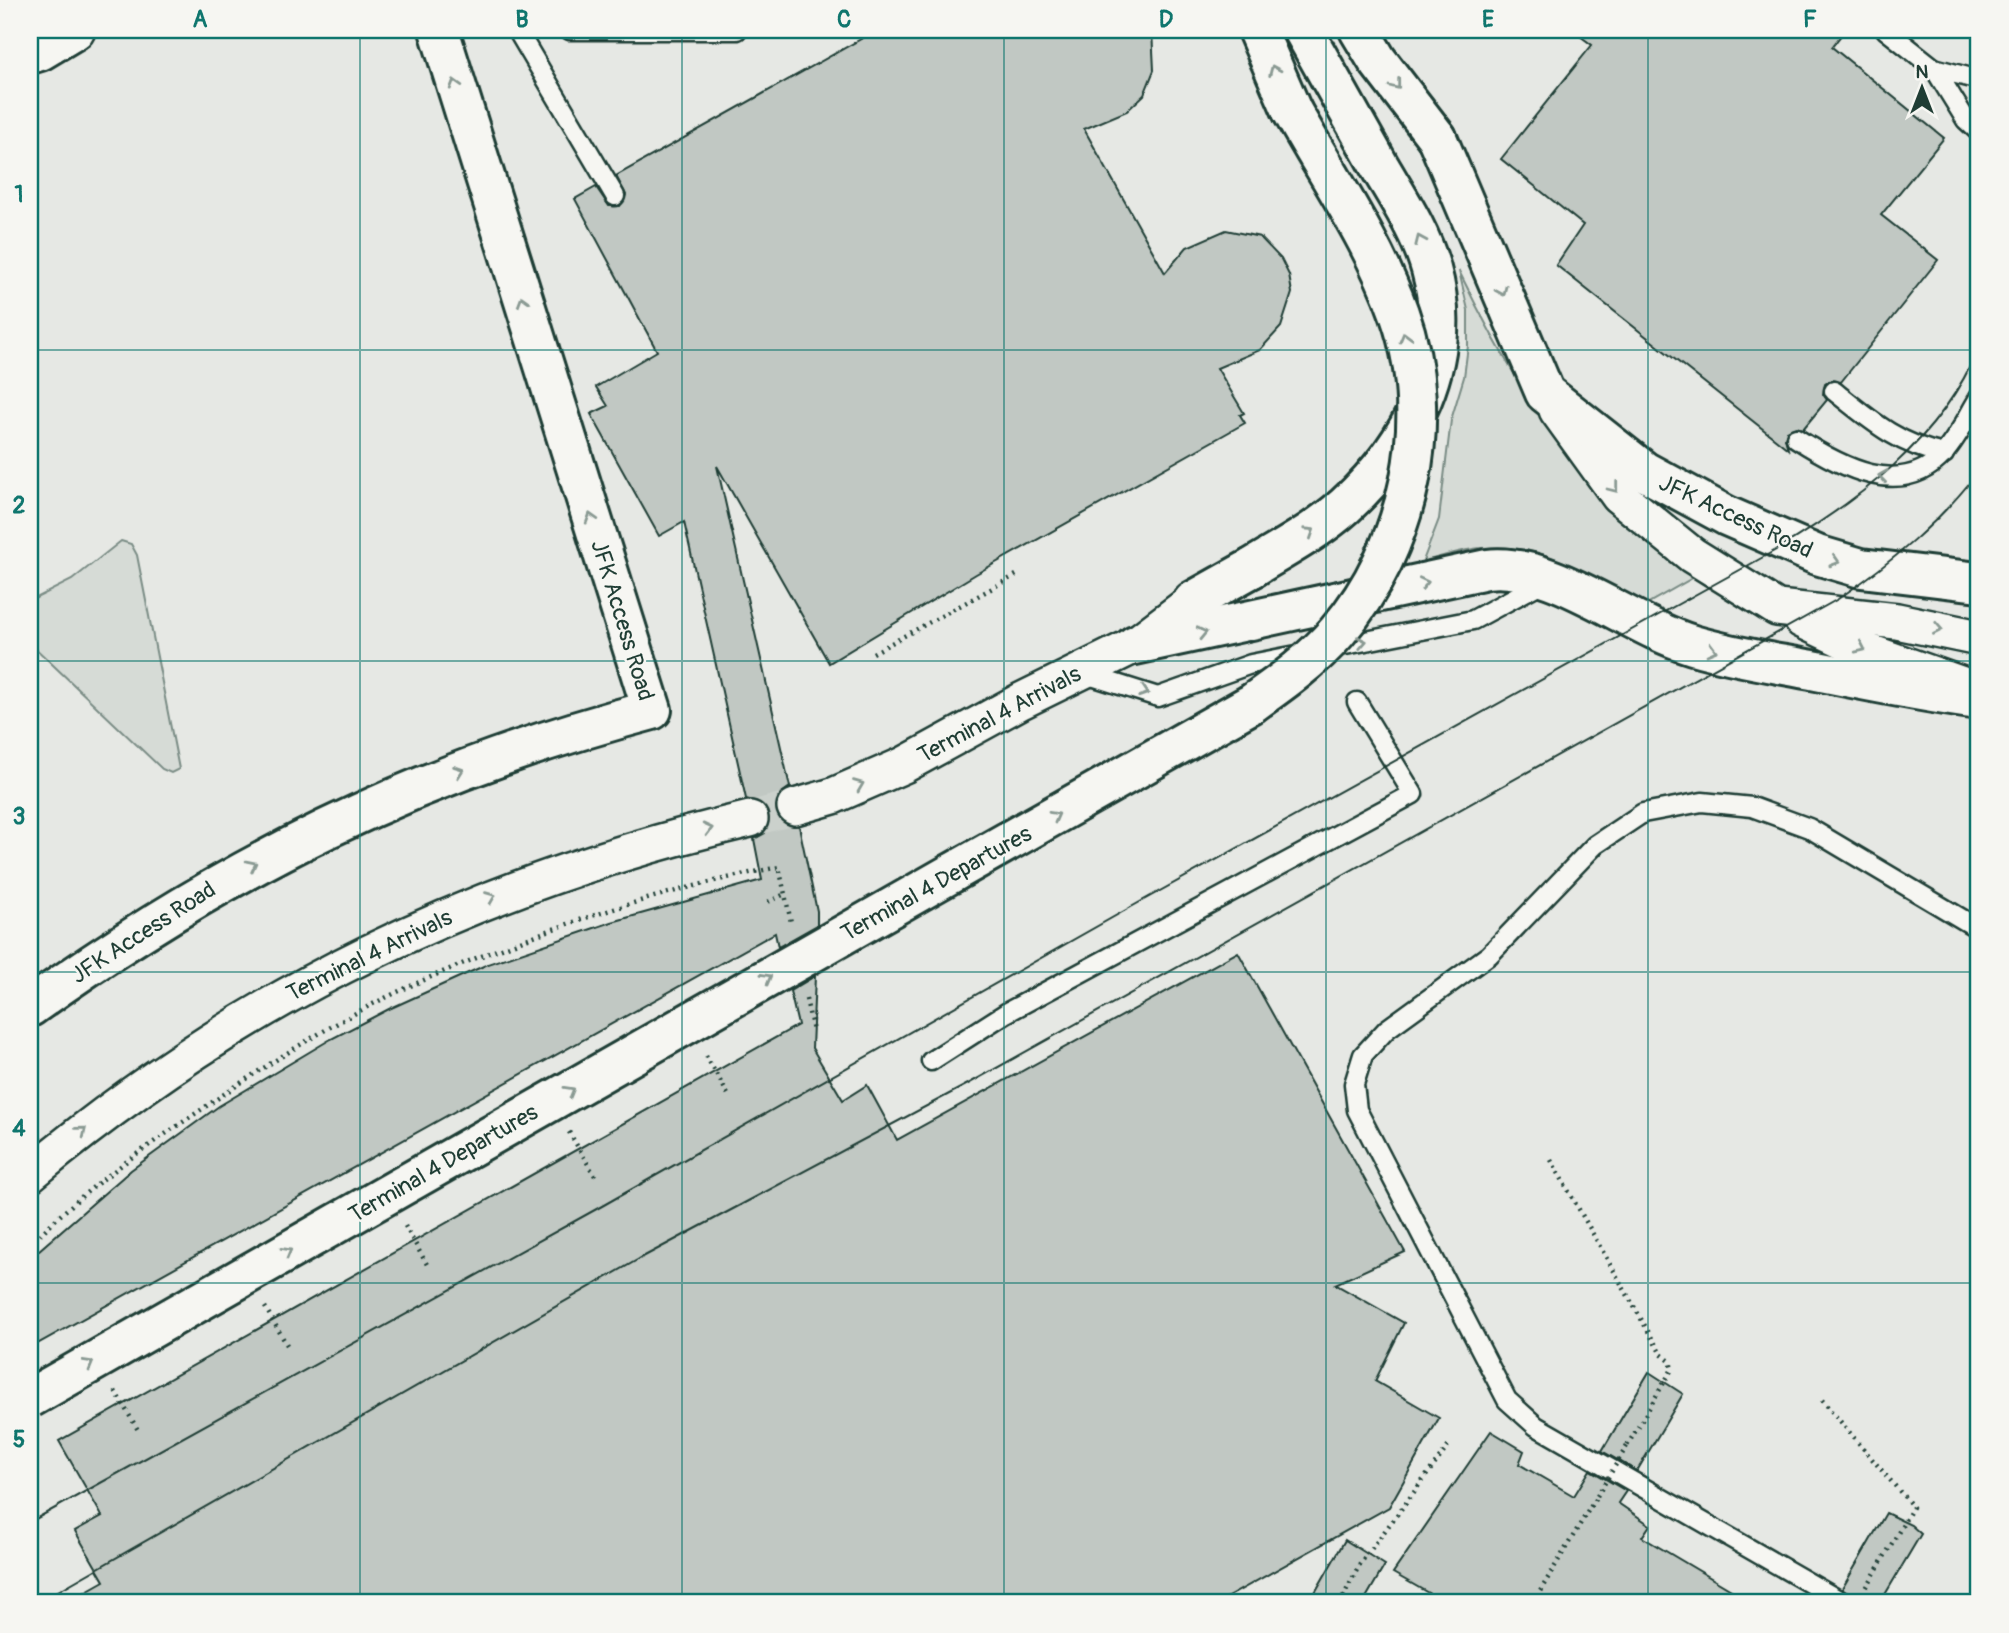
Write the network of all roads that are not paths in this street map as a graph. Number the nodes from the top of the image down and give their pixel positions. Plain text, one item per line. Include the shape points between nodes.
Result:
1 (75, 30) edge
2 (439, 30) edge
3 (517, 30) edge
4 (570, 30) edge
5 (737, 30) edge
6 (1257, 30) edge
7 (1303, 30) edge
8 (1359, 30) edge
9 (1886, 30) edge
10 (30, 54) edge
11 (1934, 68) junction
12 (1979, 80) edge
13 (1979, 132) edge
14 (615, 196) dead end
15 (1833, 391) dead end
16 (1545, 393) junction
17 (1979, 398) edge
18 (1796, 438) dead end
19 (1944, 454) junction
20 (1551, 578) junction
21 (1979, 582) edge
22 (1193, 601) joint
23 (1777, 608) junction
24 (1979, 638) edge
25 (1135, 645) junction
26 (1079, 671) junction
27 (1979, 691) edge
28 (1979, 700) edge
29 (1357, 702) dead end
30 (795, 807) tunnel mouth
31 (750, 819) tunnel mouth
32 (1979, 929) edge
33 (30, 1007) edge
34 (932, 1061) dead end
35 (30, 1174) edge
36 (30, 1398) edge
37 (1844, 1603) edge

1 - 10 main road
33 -> 2 main road, JFK Access Road via 166,915 296,842 412,788 591,726 652,710
3 - 14 lane
4 - 5 lane
36 -> 6 main road, Terminal 4 Departures, bridge via 1215,726 1314,656 1356,608 1385,555 1413,466 1415,405 1399,312 1292,111
22 -> 7 main road via 1335,514 1385,463 1418,412 1434,355 1437,300 1422,246
8 -> 16 main road, JFK Access Road via 1437,138
9 - 11 lane
11 - 12 lane
11 - 13 lane via 1966,120
15 - 19 lane via 1887,433 1920,449
16 -> 21 main road, JFK Access Road via 1644,471 1738,521 1817,555 1861,568
16 -> 23 street via 1619,496 1692,555
17 - 19 lane
19 -> 18 lane via 1905,478 1879,476 1853,469
25 -> 20 main road via 1487,569 1516,568
26 -> 20 lane via 1158,697 1251,664 1473,620
20 -> 28 main road via 1648,628 1691,644
22 - 25 street, Terminal 4 Arrivals
23 -> 24 street via 1897,621
23 -> 27 street via 1869,652
25 - 26 street, Terminal 4 Arrivals
30 -> 26 street, Terminal 4 Arrivals via 904,765
29 - 34 lane via 1413,794 1006,1013
35 -> 31 street, Terminal 4 Arrivals via 176,1063 237,1023 365,954 549,875
32 - 37 lane via 1798,824 1752,807 1688,804 1654,811 1628,820 1595,845 1489,955 1387,1029 1363,1055 1354,1084 1357,1110 1507,1400 1536,1426

